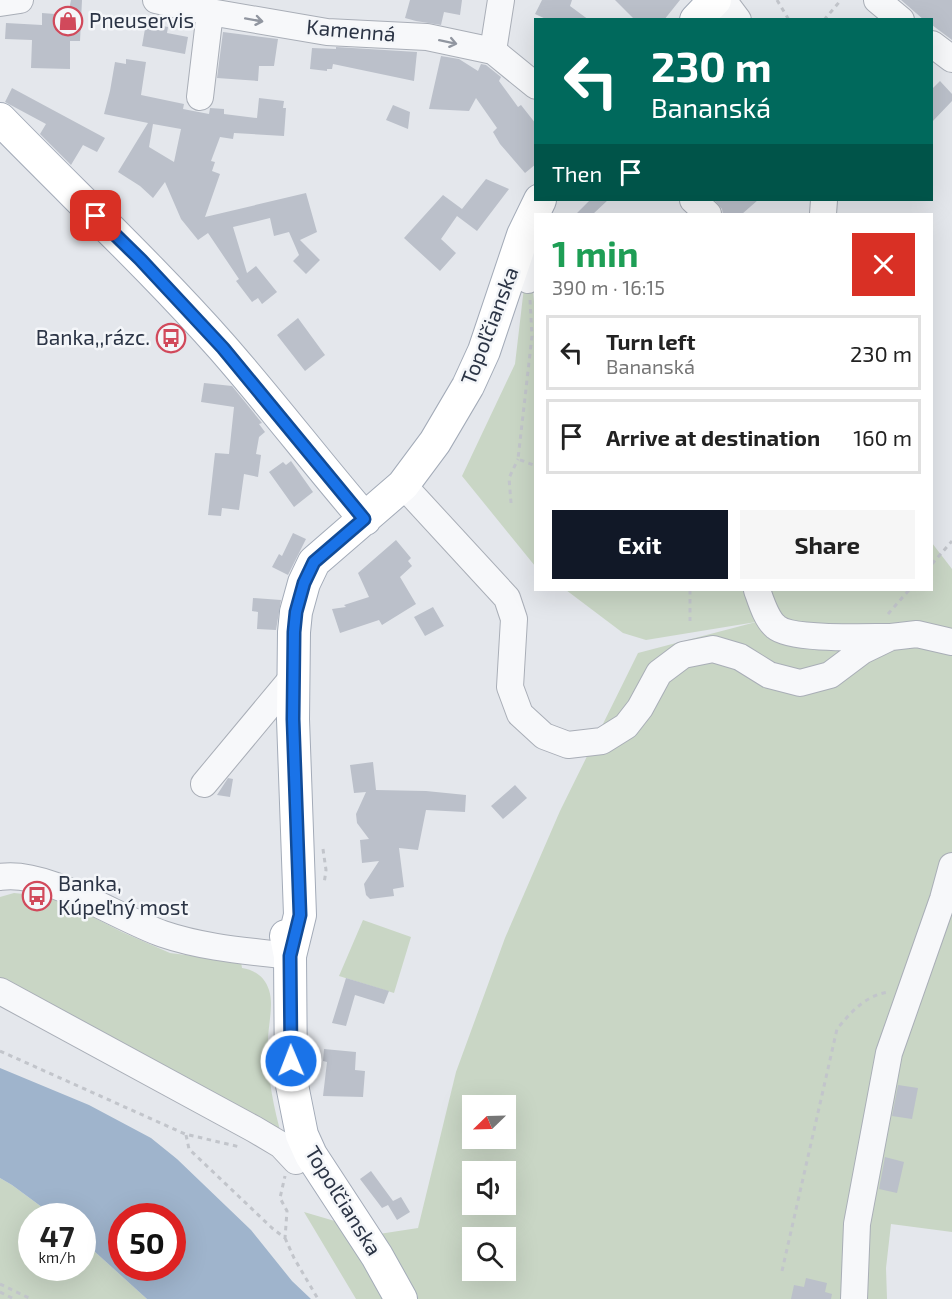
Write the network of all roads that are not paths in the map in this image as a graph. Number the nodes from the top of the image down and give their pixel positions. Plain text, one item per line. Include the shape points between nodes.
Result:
1 (156, 0) edge
2 (501, 0) edge
3 (715, 0) edge
4 (723, 0) edge
5 (878, 0) edge
6 (210, 12) junction
7 (698, 18) edge
8 (736, 18) edge
9 (899, 18) edge
10 (933, 45) edge
11 (493, 51) junction
12 (952, 59) edge
13 (534, 84) edge
14 (200, 97) dead end
15 (0, 119) edge
16 (694, 201) edge
17 (536, 208) edge
18 (707, 213) edge
19 (534, 242) edge
20 (528, 280) road end
21 (329, 476) junction
22 (403, 484) junction
23 (364, 519) junction
24 (327, 550) junction
25 (757, 591) edge
26 (890, 626) junction
27 (952, 642) edge
28 (293, 677) junction
29 (204, 784) dead end
30 (952, 866) edge
31 (0, 877) edge
32 (290, 956) junction
33 (0, 991) edge
34 (296, 1161) road end
35 (401, 1299) edge
36 (854, 1299) edge

1 - 6 street, Kamenná
2 - 11 street
3 - 7 main road
4 - 8 street
5 - 9 street
6 -> 11 street, Kamenná via 327,32 427,37
6 - 14 street
10 - 12 street
11 - 13 street, Kamenná
15 - 21 main road via 223,348
16 - 18 street
17 - 22 main road, Topoľčianska via 468,386 435,442
19 - 20 street
21 - 23 main road
21 - 24 main road via 332,520
22 - 23 main road, Topoľčianska
22 - 26 street via 507,598 514,619 510,687 520,714 544,736 568,745 602,741 626,726 659,673 683,655 713,650 740,657 769,675 800,682 830,675
23 - 24 main road, Topoľčianska
24 - 28 main road, Topoľčianska via 314,562 304,583 294,632
25 - 26 street via 776,627 795,635
26 - 27 street
28 - 29 street
28 - 32 main road, Topoľčianska via 293,719 283,786 281,911
30 - 36 street via 889,1053 857,1224
31 - 32 street via 17,875 46,882 173,937
32 - 35 main road, Topoľčianska via 291,1080 302,1135
33 - 34 street via 254,1128 281,1145

